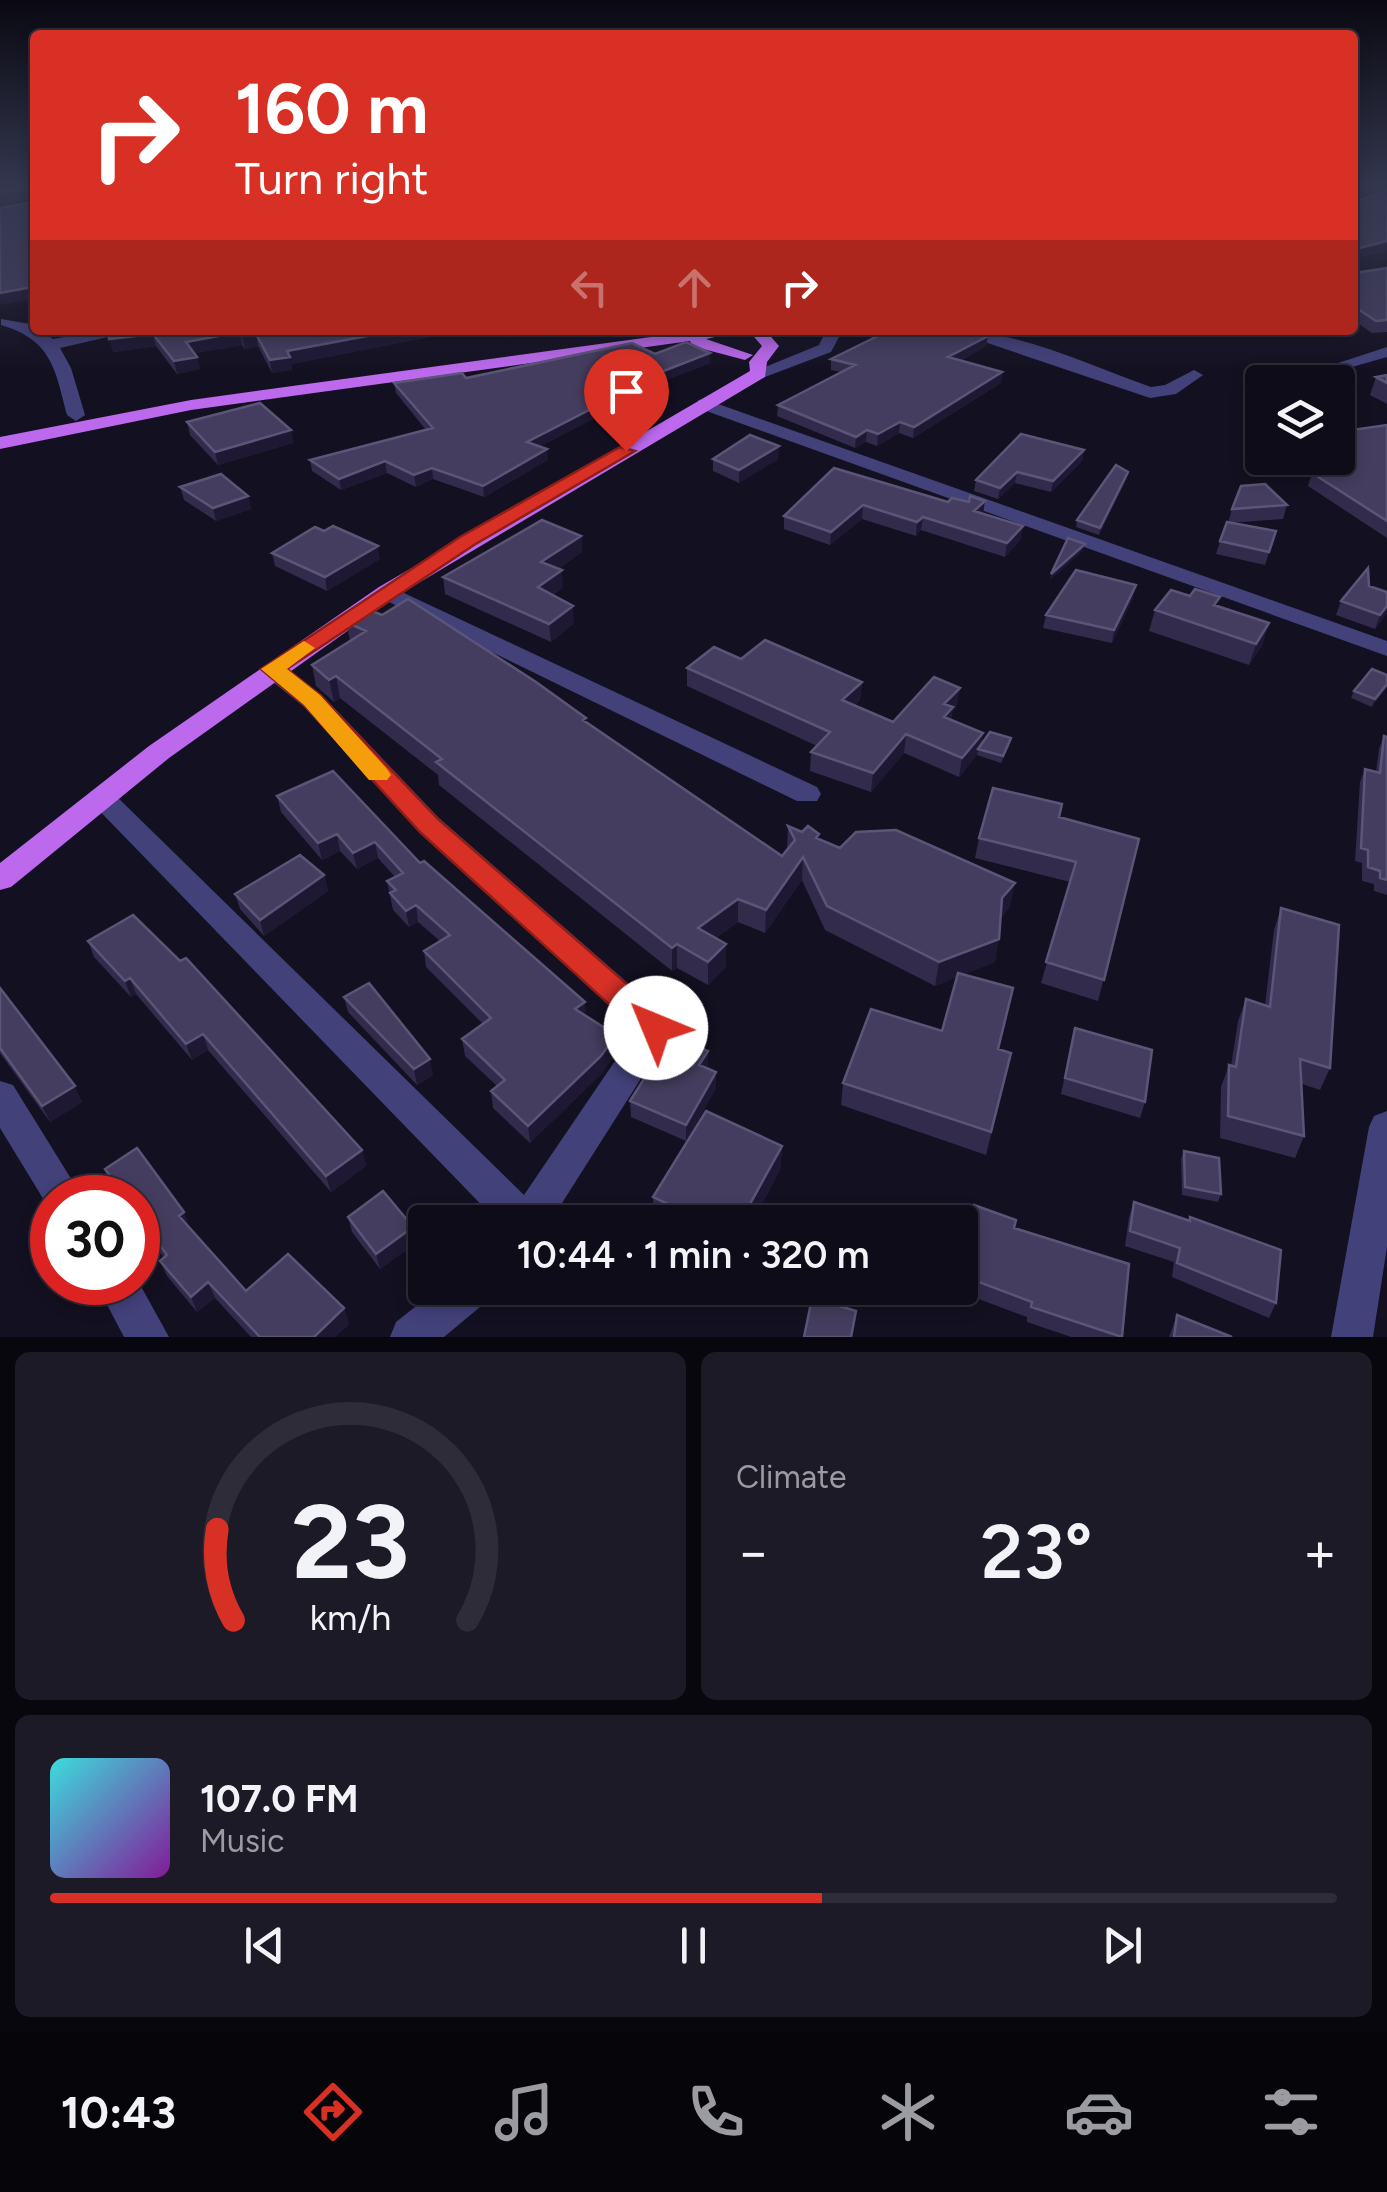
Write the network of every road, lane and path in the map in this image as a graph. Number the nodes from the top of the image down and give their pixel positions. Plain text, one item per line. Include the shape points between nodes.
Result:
1 (27, 309) edge
2 (4, 323) edge
3 (30, 328) edge
4 (41, 335) edge
5 (102, 335) edge
6 (672, 335) edge
7 (741, 335) edge
8 (756, 335) edge
9 (784, 335) edge
10 (829, 335) edge
11 (980, 335) edge
12 (52, 344) junction
13 (1387, 352) edge
14 (758, 359) junction
15 (1342, 365) edge
16 (1194, 375) dead end
17 (704, 404) junction
18 (76, 415) junction
19 (0, 431) edge
20 (0, 443) edge
21 (387, 592) junction
22 (1387, 648) edge
23 (272, 669) junction
24 (807, 794) dead end
25 (101, 798) junction
26 (0, 879) edge
27 (0, 1096) edge
28 (1387, 1127) edge
29 (50, 1175) edge
30 (509, 1205) edge
31 (538, 1205) edge
32 (129, 1305) edge
33 (451, 1305) edge
34 (148, 1337) edge
35 (412, 1337) edge
36 (1352, 1337) edge

1 - 2 street
2 - 3 street
4 - 12 street
5 - 12 street
6 - 14 main road
6 - 18 main road
6 - 20 main road via 191,405
7 - 14 main road
8 - 14 main road
9 - 14 main road
10 - 14 street via 825,348
11 - 16 street via 1150,393
12 - 18 street via 64,363
13 - 15 street
14 - 17 main road
17 - 21 main road
17 - 22 street
18 - 19 main road
21 - 23 main road
21 - 24 street
23 - 25 main road
23 - 31 street via 312,700 429,826 656,1028
25 - 26 main road
25 - 30 street
27 - 29 street
28 - 36 street
32 - 34 street
33 - 35 street

